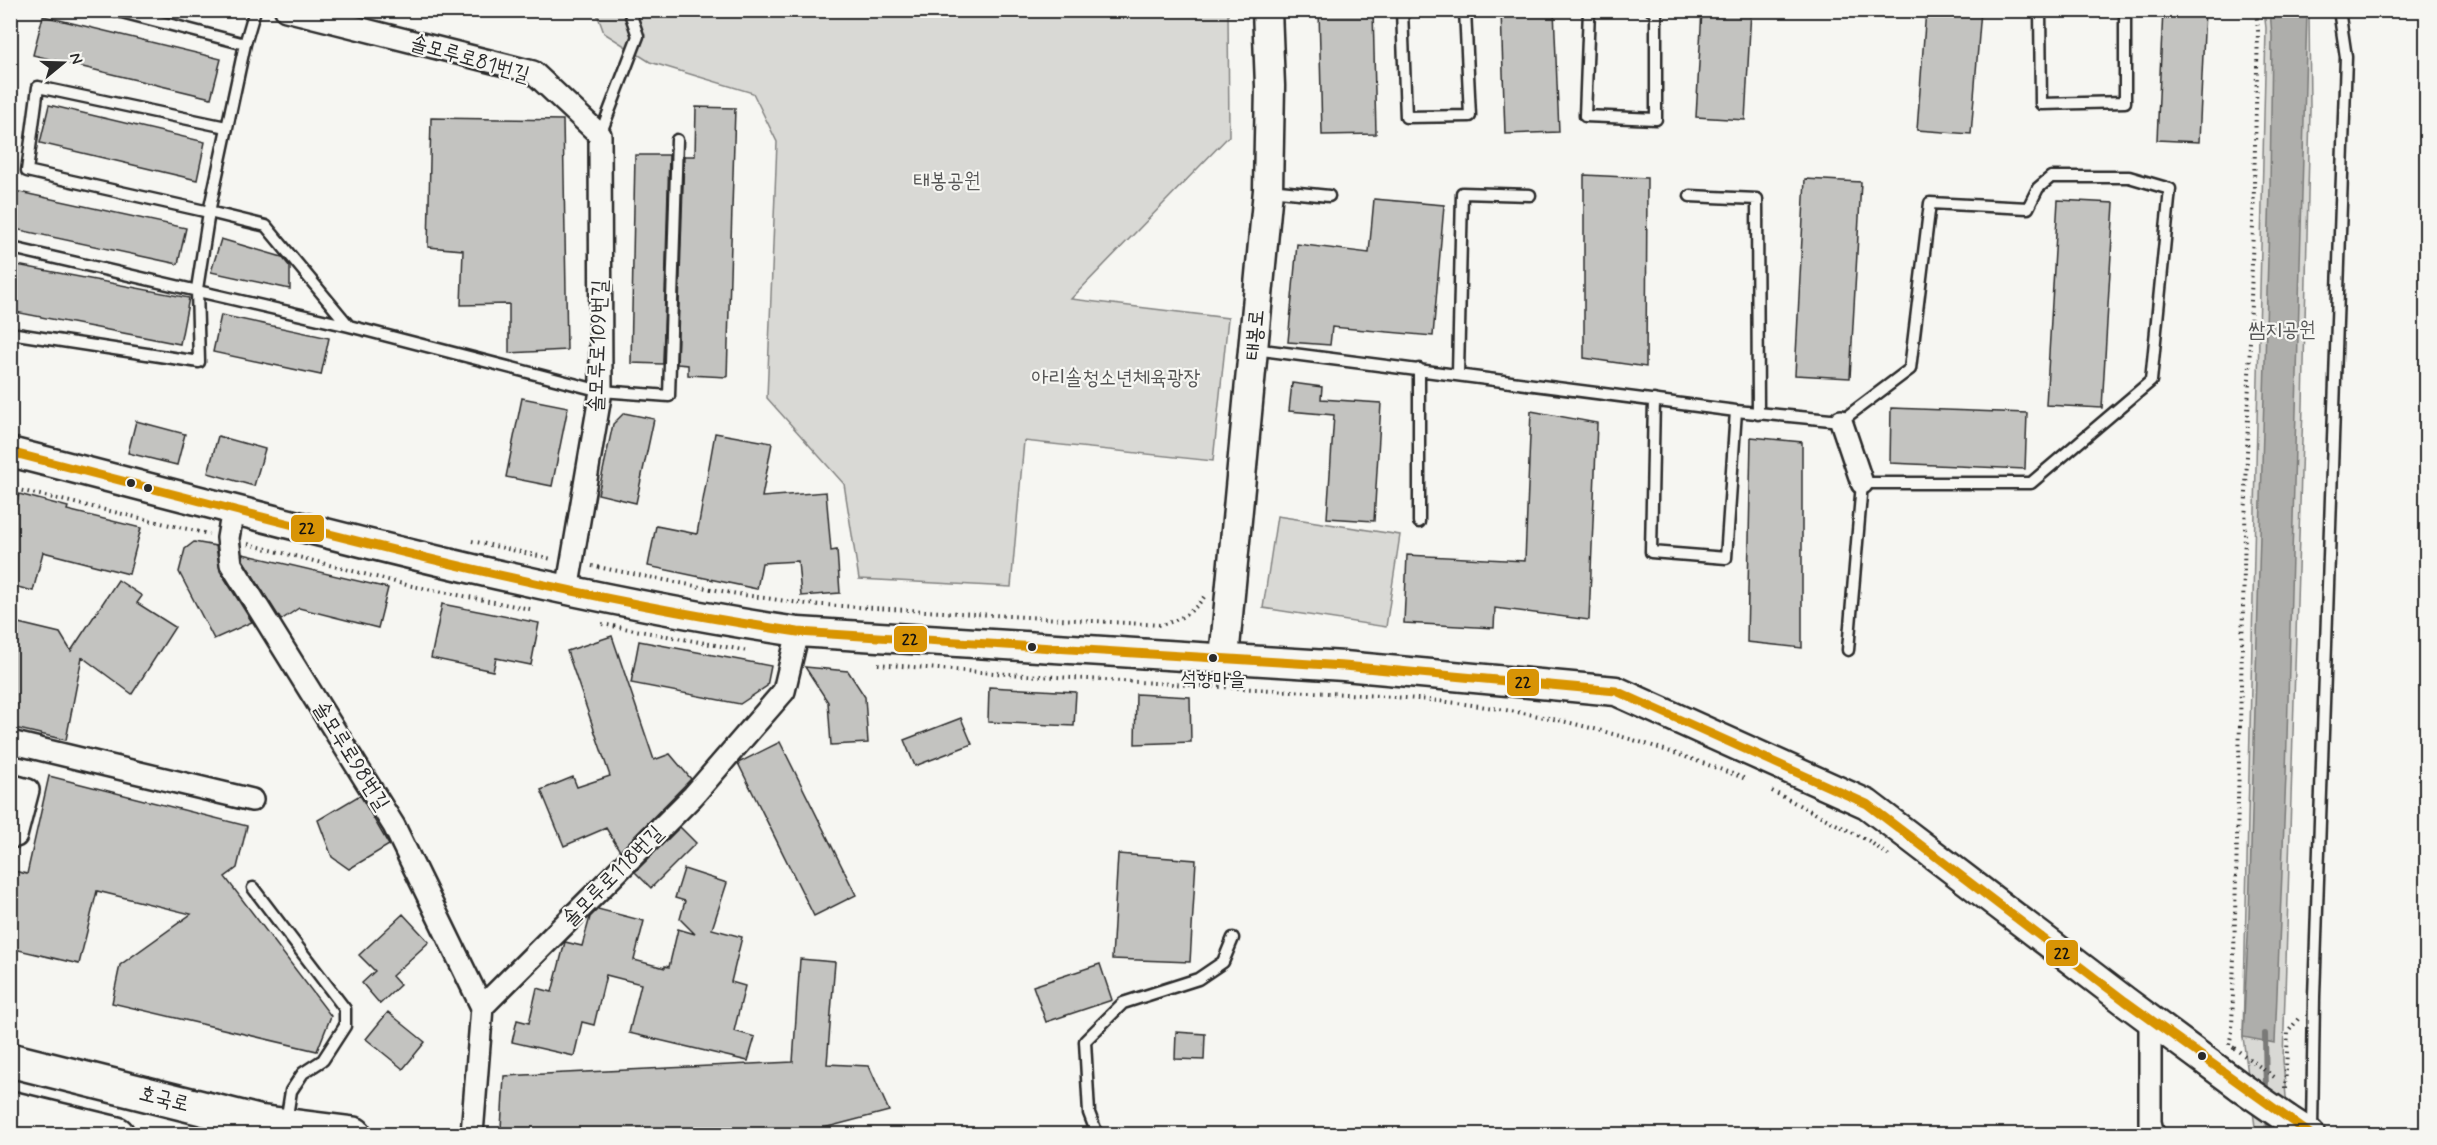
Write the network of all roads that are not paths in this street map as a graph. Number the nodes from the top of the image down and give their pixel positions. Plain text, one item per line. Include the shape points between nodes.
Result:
1 (114, 10) edge
2 (255, 10) edge
3 (286, 10) edge
4 (629, 10) edge
5 (1267, 10) edge
6 (1402, 10) edge
7 (1465, 10) edge
8 (1589, 10) edge
9 (1651, 10) edge
10 (2040, 10) edge
11 (2125, 10) edge
12 (2339, 10) edge
13 (245, 44) junction
14 (226, 127) junction
15 (600, 135) junction
16 (677, 140) dead end
17 (1268, 190) junction
18 (1530, 195) dead end
19 (1329, 196) dead end
20 (1690, 196) dead end
21 (209, 212) junction
22 (10, 252) edge
23 (197, 289) junction
24 (349, 326) junction
25 (10, 333) edge
26 (1254, 349) junction
27 (1419, 369) junction
28 (1458, 374) junction
29 (601, 391) junction
30 (1654, 400) junction
31 (1736, 411) junction
32 (1758, 414) junction
33 (1841, 421) junction
34 (11, 454) edge
35 (1862, 483) junction
36 (233, 509) junction
37 (1419, 522) dead end
38 (567, 591) junction
39 (798, 632) junction
40 (1848, 650) dead end
41 (1224, 658) junction
42 (10, 742) edge
43 (10, 785) edge
44 (252, 800) dead end
45 (10, 834) edge
46 (253, 888) dead end
47 (1233, 938) dead end
48 (482, 1007) junction
49 (2150, 1019) junction
50 (10, 1060) edge
51 (10, 1108) edge
52 (2298, 1122) edge
53 (286, 1125) junction
54 (117, 1134) edge
55 (354, 1134) edge
56 (472, 1134) edge
57 (1097, 1134) edge
58 (2153, 1134) edge

1 - 13 lane
2 - 13 lane
3 - 15 street, 솔모루로81번길 via 533,72
4 - 15 lane via 638,36
5 - 17 main road, 태봉로
6 - 7 lane via 1406,117 1470,116
8 - 9 lane via 1585,116 1656,119 1656,11
10 - 11 lane via 2041,104 2125,102
12 - 52 lane via 2346,69 2313,997
13 - 14 lane
14 - 21 lane
14 - 21 lane via 38,87 27,171
15 - 29 street, 솔모루로109번길
16 - 29 lane via 669,396
17 - 19 lane
17 - 26 main road, 태봉로
18 - 28 lane via 1462,193
20 - 32 lane via 1758,200
21 - 23 lane
21 - 24 lane via 266,226
22 - 23 lane via 12,248
23 - 24 lane
23 - 25 lane via 199,362
24 - 29 lane
26 - 27 lane
26 - 41 main road, 태봉로
27 - 28 lane
27 - 37 lane
28 - 30 lane
29 - 38 street, 솔모루로109번길
30 - 31 lane
30 - 31 lane via 1651,552 1726,558
31 - 32 lane
32 - 33 lane
33 - 35 street
33 - 35 lane via 1910,369 1930,203 2028,208 2038,188 2051,177 2129,177 2170,189 2151,381 2031,483
34 - 36 main road
35 - 40 lane
36 - 38 main road
36 - 48 street, 솔모루로98번길 via 228,538 231,564 394,826
38 - 39 main road
39 - 41 main road
39 - 48 street, 솔모루로118번길 via 784,691 693,796
41 - 49 main road via 1616,691 1867,804
42 - 44 street
43 - 45 street via 28,790 16,836
46 - 53 lane via 345,1009 345,1026 323,1060 303,1073 291,1091
47 - 57 lane via 1223,962 1198,979 1123,1003 1084,1041 1089,1113
48 - 56 street
49 - 52 main road, bridge via 2241,1087
49 - 58 street
50 - 53 main road, 호국로 via 258,1122
51 - 54 main road
53 - 55 main road, 호국로

